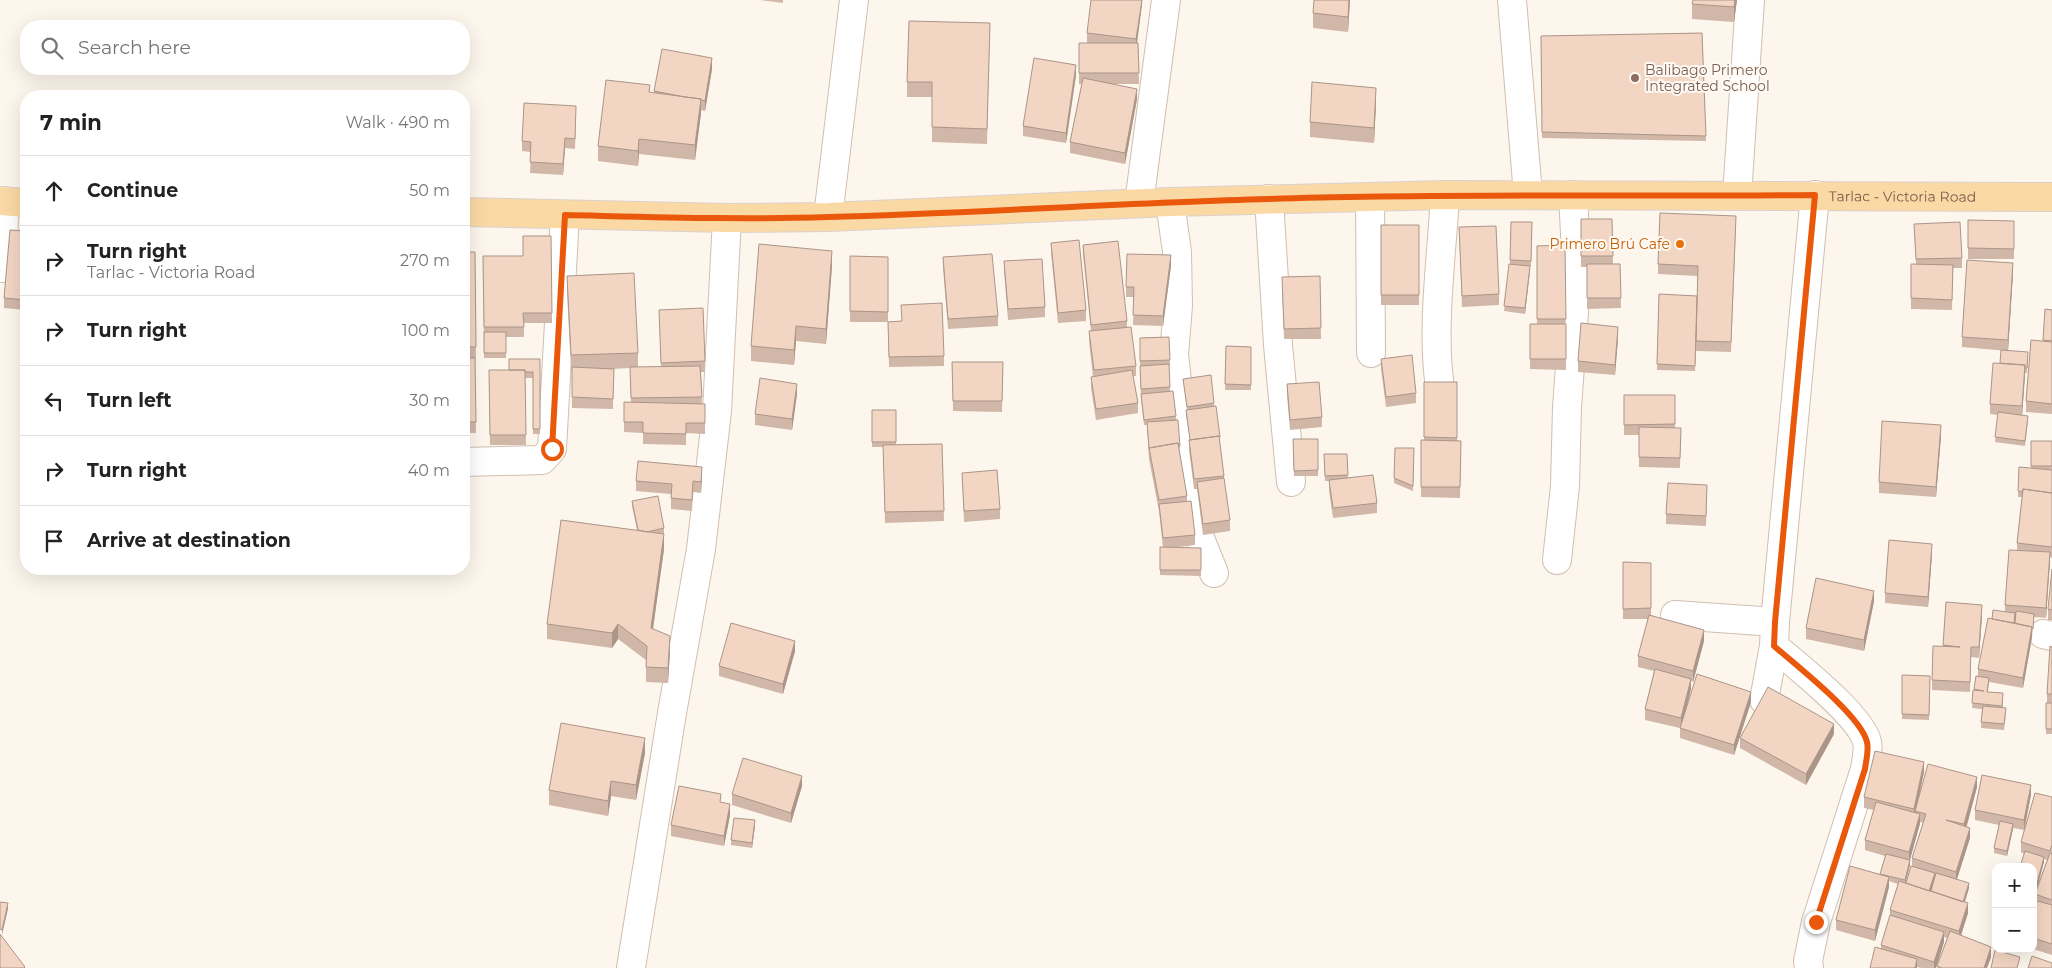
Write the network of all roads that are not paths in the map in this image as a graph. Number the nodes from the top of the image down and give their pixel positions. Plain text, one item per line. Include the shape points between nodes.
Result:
1 (854, 0) edge
2 (1166, 0) edge
3 (1512, 0) edge
4 (1750, 0) edge
5 (1446, 195) junction
6 (1528, 195) junction
7 (1815, 195) junction
8 (1573, 196) junction
9 (1737, 196) junction
10 (1370, 197) junction
11 (2052, 197) edge
12 (1269, 199) junction
13 (10, 202) edge
14 (1170, 202) junction
15 (1139, 203) junction
16 (470, 212) edge
17 (565, 215) junction
18 (828, 217) junction
19 (727, 218) junction
20 (3, 268) dead end
21 (1371, 354) dead end
22 (1439, 380) edge
23 (470, 462) edge
24 (1291, 482) dead end
25 (1557, 560) dead end
26 (1214, 573) dead end
27 (1675, 615) dead end
28 (1774, 634) junction
29 (1764, 700) edge
30 (631, 968) edge
31 (1809, 968) edge

1 - 18 street
2 - 15 street
3 - 6 street
4 - 9 street
5 - 6 main road, Tarlac - Victoria Road
5 - 10 main road, Tarlac - Victoria Road
5 - 22 street via 1439,299
6 - 8 main road, Tarlac - Victoria Road
7 - 9 main road, Tarlac - Victoria Road
7 - 11 main road, Tarlac - Victoria Road
7 - 28 street
8 - 9 main road, Tarlac - Victoria Road
8 - 25 street via 1577,272 1565,486
10 - 12 main road, Tarlac - Victoria Road
10 - 21 street
12 - 14 main road, Tarlac - Victoria Road
12 - 24 street
13 - 20 street
14 - 15 main road, Tarlac - Victoria Road
14 - 26 street via 1177,252 1174,354 1186,460 1198,531
15 - 18 main road, Tarlac - Victoria Road
16 - 17 main road, Tarlac - Victoria Road
17 - 19 main road, Tarlac - Victoria Road
17 - 23 street via 552,449 542,460
18 - 19 main road, Tarlac - Victoria Road
19 - 30 street via 717,411 701,549
27 - 28 street
28 - 29 street
28 - 31 street via 1862,729 1868,744 1865,769 1816,922

